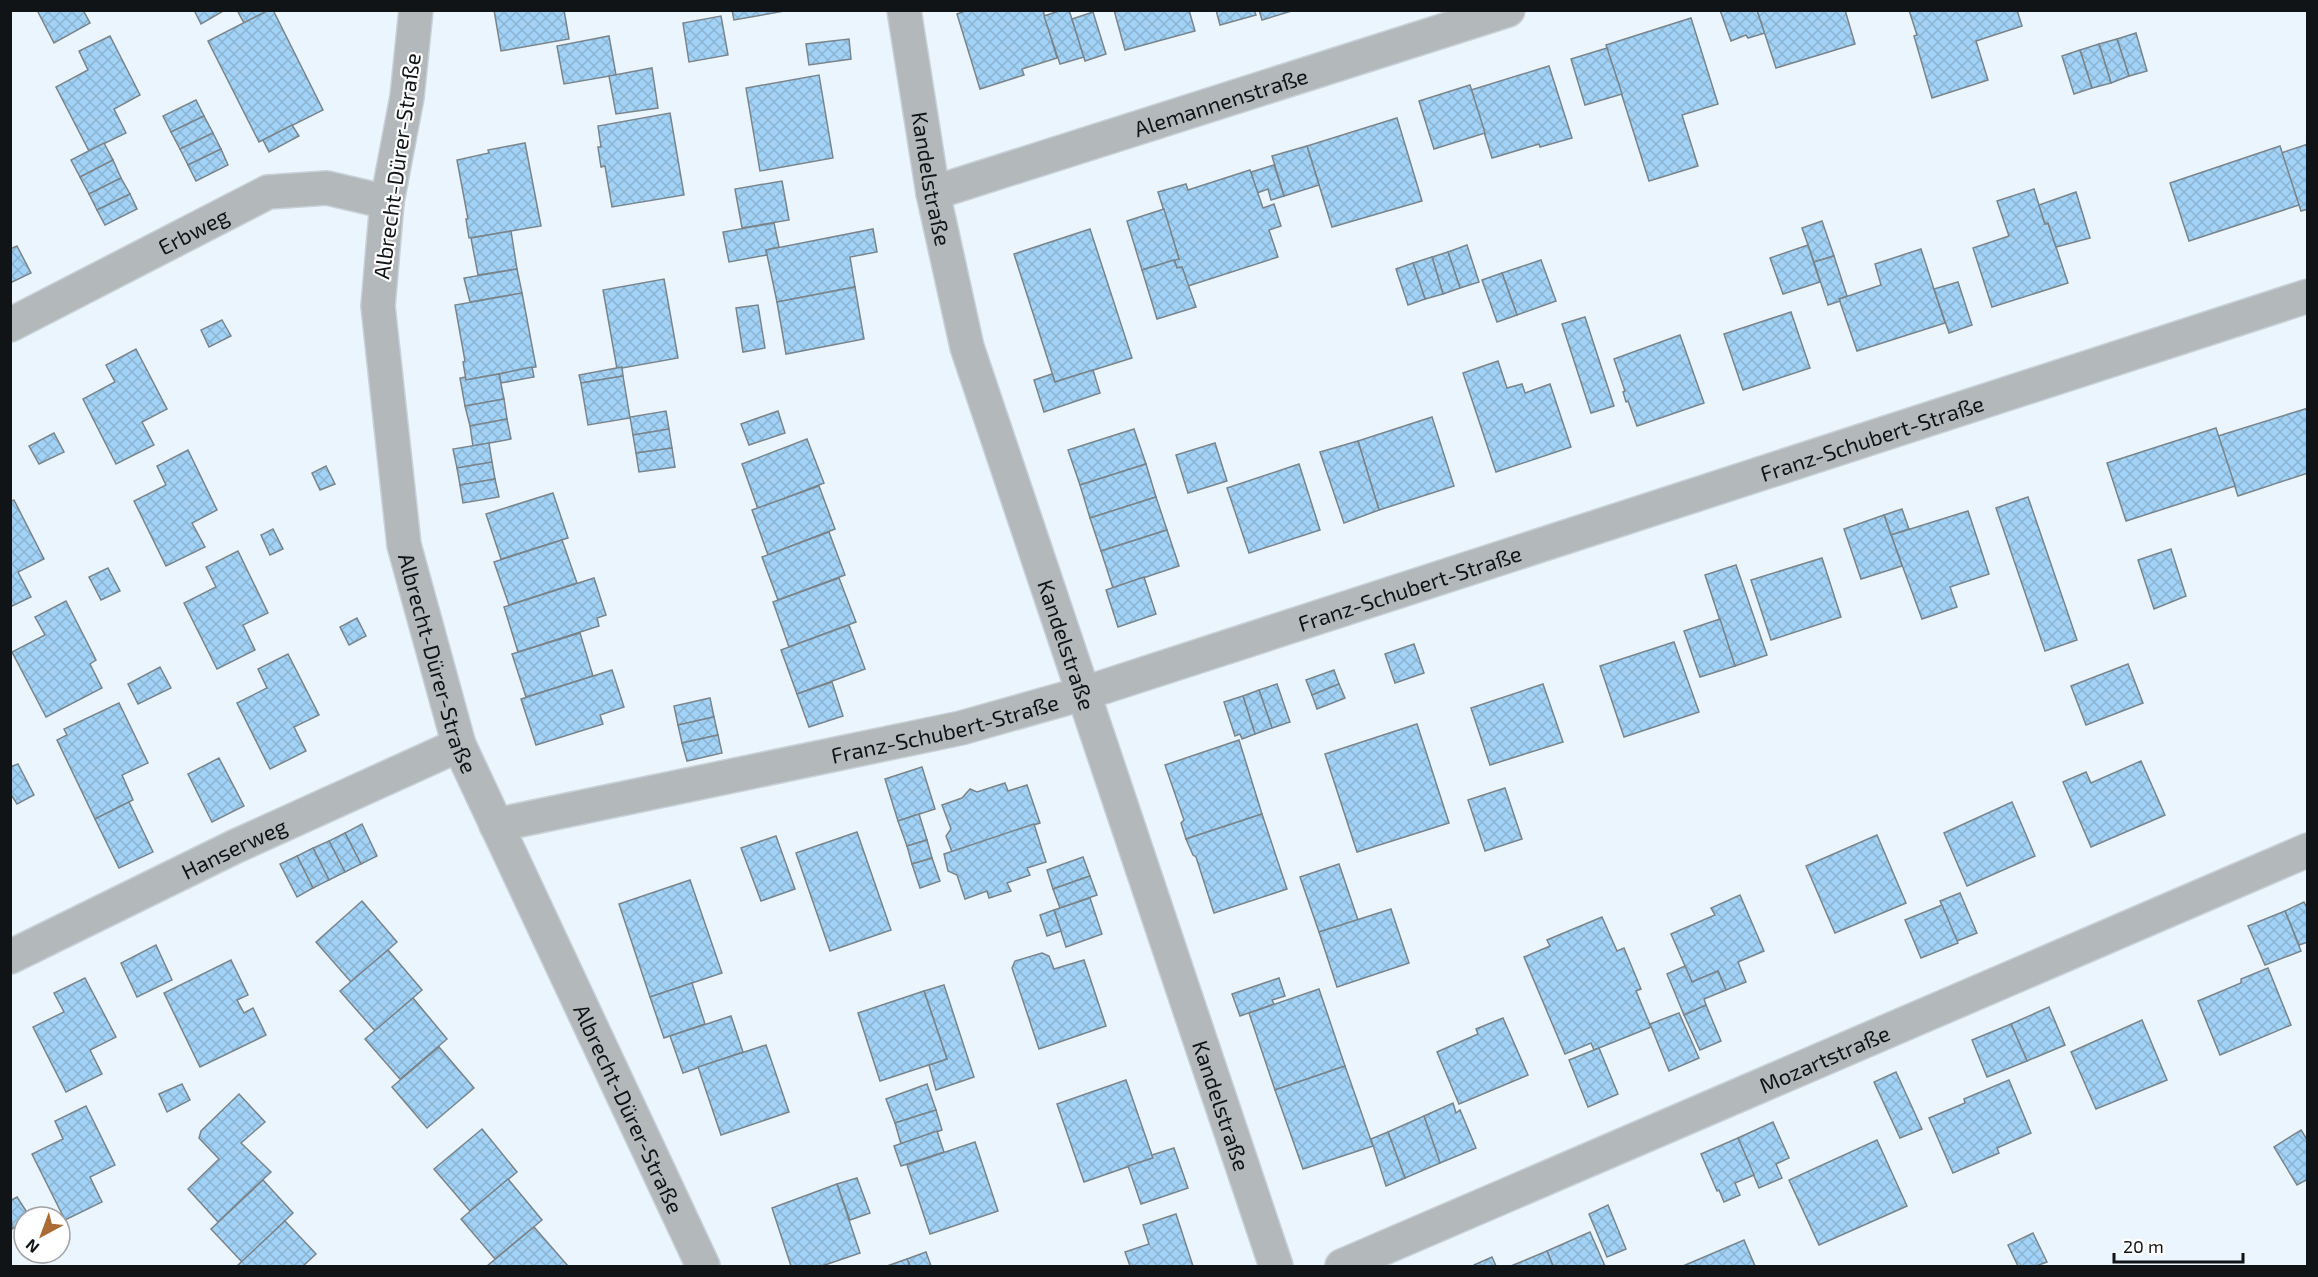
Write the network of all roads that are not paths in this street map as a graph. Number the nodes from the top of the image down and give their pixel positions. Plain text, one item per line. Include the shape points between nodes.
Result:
1 (416, 10) edge
2 (904, 10) edge
3 (1508, 10) edge
4 (933, 193) junction
5 (387, 202) junction
6 (2307, 296) edge
7 (10, 325) edge
8 (1085, 693) junction
9 (459, 745) junction
10 (496, 825) junction
11 (2307, 850) edge
12 (10, 957) edge
13 (703, 1266) edge
14 (1276, 1266) edge
15 (1342, 1266) edge

1 - 5 street, Albrecht-Dürer-Straße via 407,96
2 - 4 street, Kandelstraße
3 - 4 street, Alemannenstraße
4 - 8 street, Kandelstraße via 967,347
5 - 7 street, Erbweg via 327,188 268,192
5 - 9 street, Albrecht-Dürer-Straße via 378,306 404,544
6 - 8 street, Franz-Schubert-Straße
8 - 10 street, Franz-Schubert-Straße via 961,728
8 - 14 street, Kandelstraße
9 - 10 street, Albrecht-Dürer-Straße
9 - 12 street, Hanserweg via 234,847
10 - 13 street, Albrecht-Dürer-Straße
11 - 15 street, Mozartstraße

